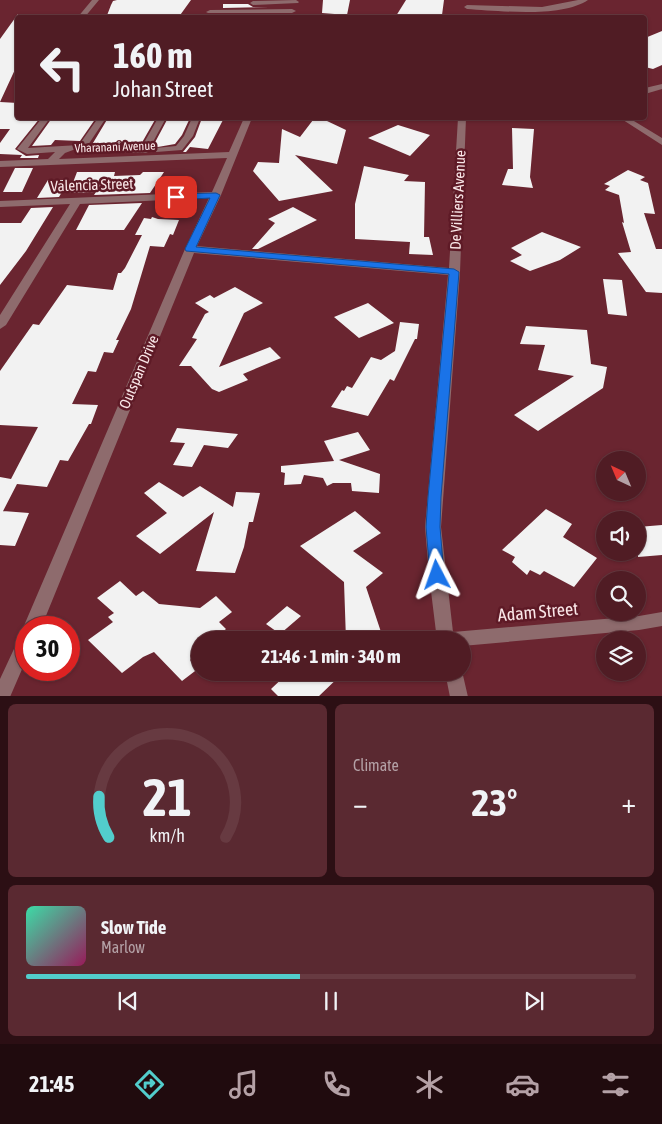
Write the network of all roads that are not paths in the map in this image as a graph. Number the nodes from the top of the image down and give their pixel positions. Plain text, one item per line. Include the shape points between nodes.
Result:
1 (96, 0) edge
2 (585, 0) edge
3 (296, 1) edge
4 (241, 3) dead end
5 (467, 3) edge
6 (215, 4) dead end
7 (291, 14) edge
8 (83, 15) edge
9 (208, 15) edge
10 (662, 86) edge
11 (647, 90) edge
12 (44, 120) edge
13 (101, 120) edge
14 (161, 120) edge
15 (195, 120) edge
16 (247, 120) edge
17 (462, 120) edge
18 (627, 120) edge
19 (662, 142) edge
20 (82, 147) junction
21 (66, 149) junction
22 (144, 151) junction
23 (232, 155) junction
24 (52, 161) junction
25 (0, 164) edge
26 (216, 195) junction
27 (77, 201) junction
28 (0, 204) edge
29 (190, 249) junction
30 (454, 272) junction
31 (0, 325) edge
32 (37, 616) edge
33 (662, 619) edge
34 (445, 631) edge
35 (471, 638) edge
36 (15, 666) edge
37 (456, 681) edge
38 (1, 696) edge
39 (459, 696) edge

1 - 8 street
2 - 5 street via 540,10
3 - 4 street
3 - 7 street
6 - 9 street
7 - 9 street via 254,11
10 - 11 street
12 - 21 street via 22,149
13 - 20 street
14 - 22 street
15 - 22 street via 179,148
16 - 23 street, Outspan Drive
17 - 30 street, De Villiers Avenue
18 - 19 street
20 - 21 street
20 - 22 street
21 - 24 street
23 - 24 street, Vharanani Avenue
23 - 26 street, Outspan Drive
24 - 25 street, Vharanani Avenue
26 - 27 street, Valencia Street
26 - 29 street, Outspan Drive
27 - 28 street, Valencia Street
27 - 31 street
29 - 30 street
29 - 32 street, Outspan Drive
30 - 34 street, De Villiers Avenue via 433,527
33 - 35 street, Adam Street
36 - 38 street
37 - 39 street

